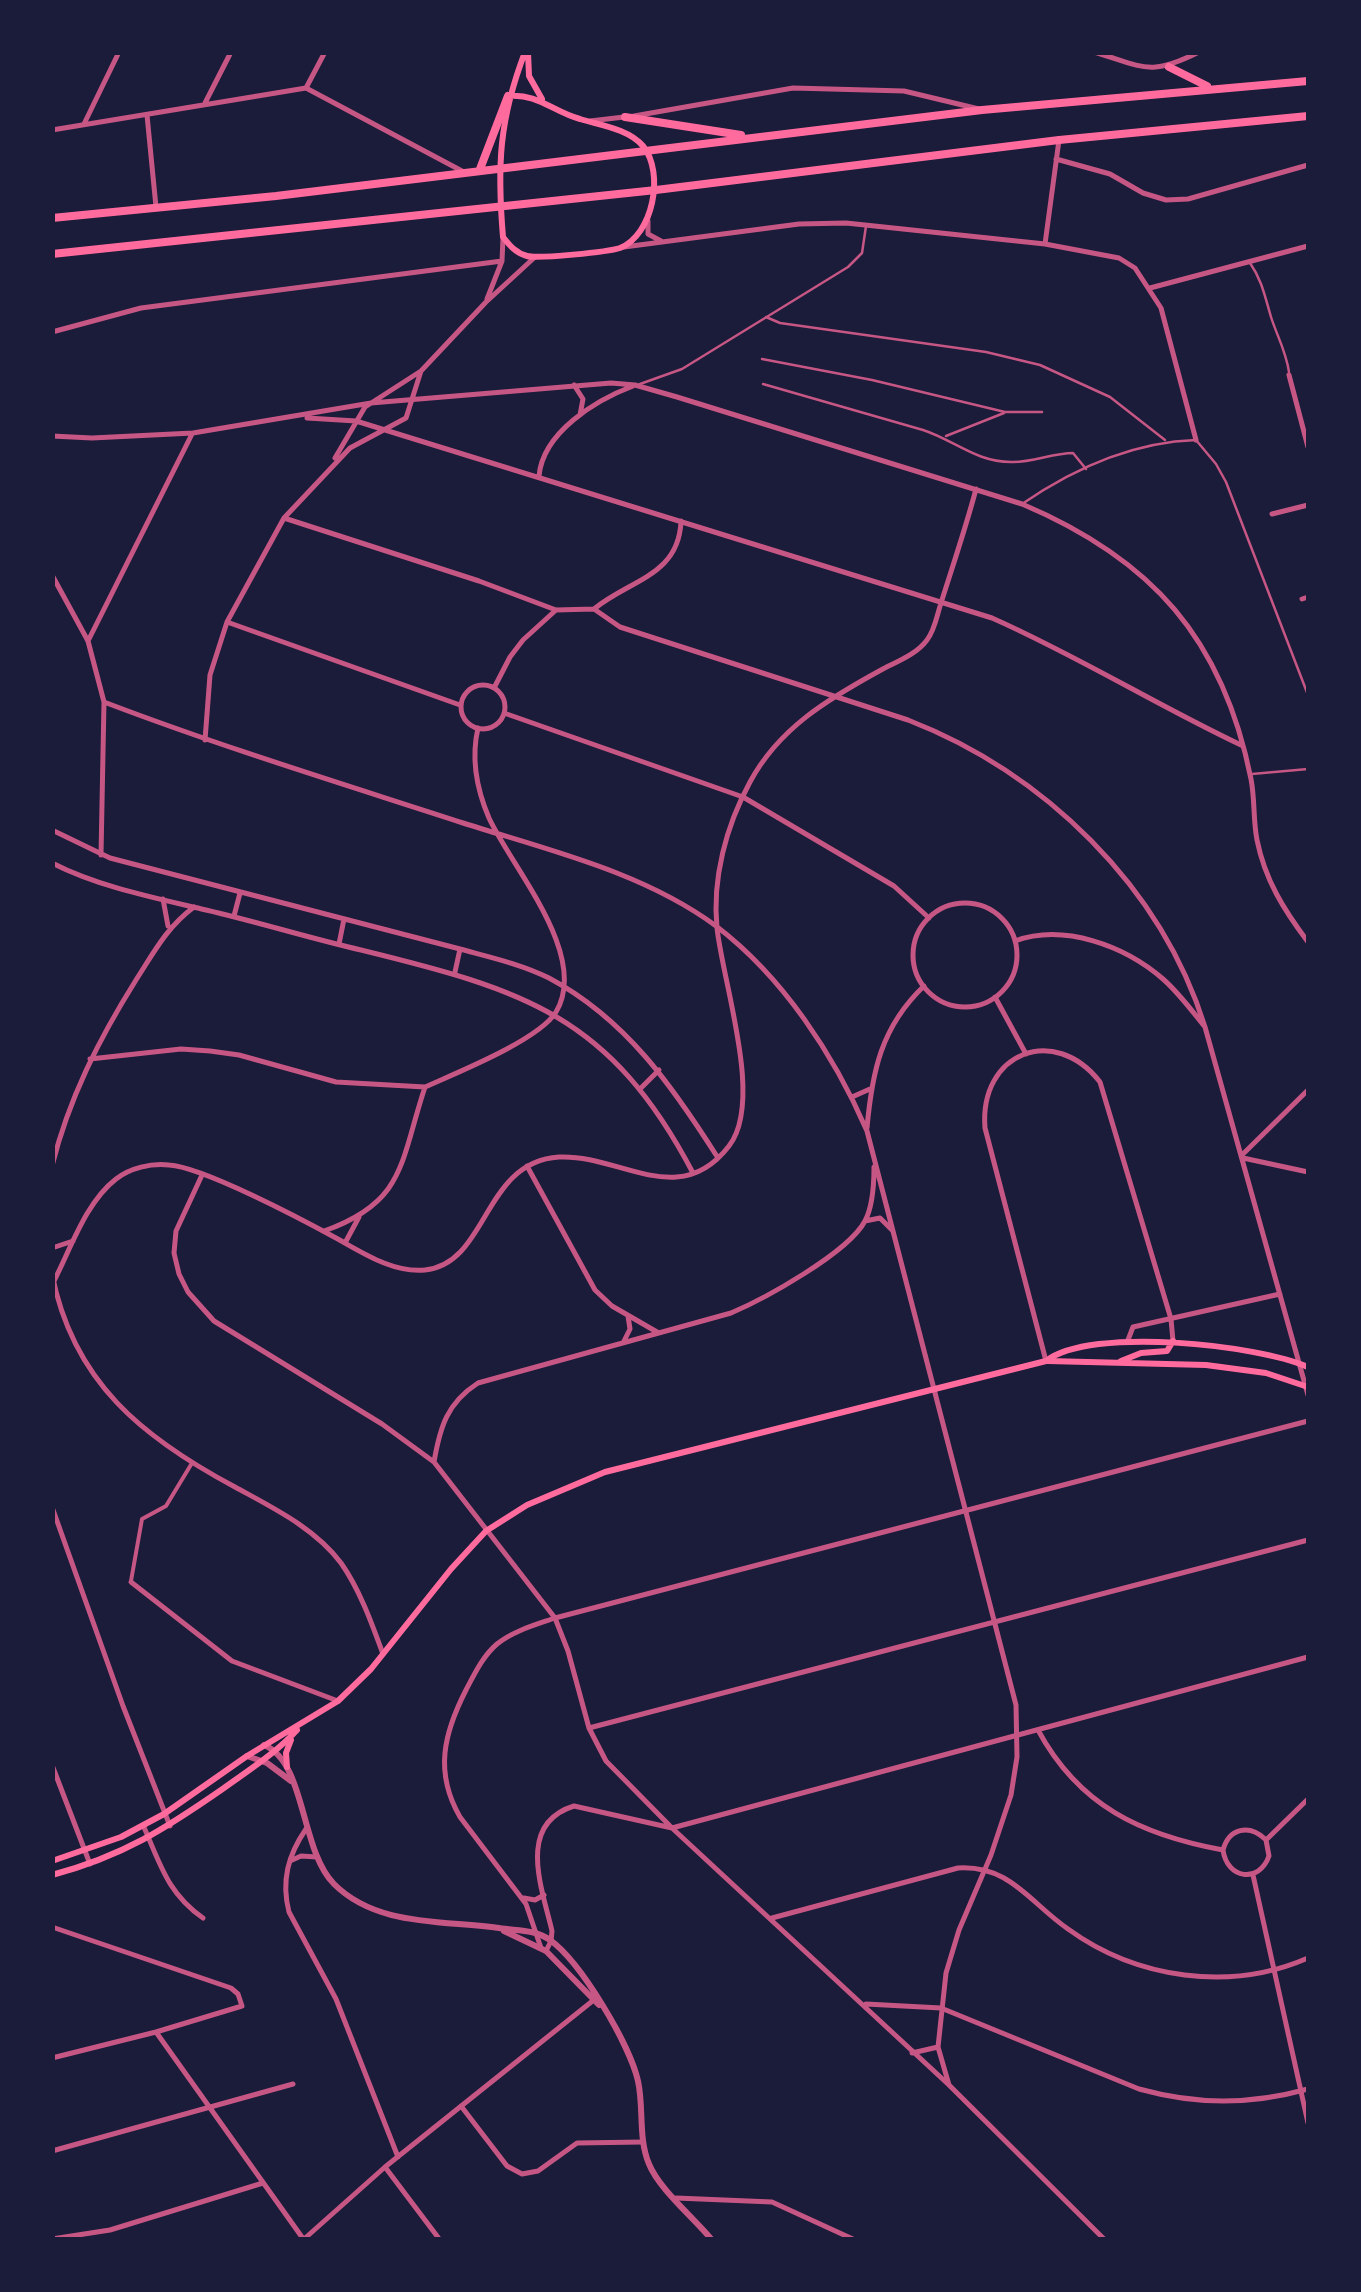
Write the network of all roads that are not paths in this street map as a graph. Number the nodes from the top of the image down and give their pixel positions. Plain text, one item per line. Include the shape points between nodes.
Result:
1 (120, 52) edge
2 (231, 52) edge
3 (325, 52) edge
4 (526, 52) edge
5 (1094, 52) edge
6 (1200, 52) edge
7 (1169, 67) junction
8 (1308, 81) edge
9 (306, 88) junction
10 (1217, 88) junction
11 (508, 96) junction
12 (543, 100) junction
13 (204, 104) junction
14 (982, 110) junction
15 (147, 114) junction
16 (1308, 116) edge
17 (625, 117) junction
18 (586, 121) junction
19 (84, 124) junction
20 (52, 130) edge
21 (750, 136) junction
22 (1059, 140) junction
23 (646, 151) junction
24 (1056, 160) junction
25 (1308, 165) edge
26 (498, 167) junction
27 (480, 169) junction
28 (463, 171) junction
29 (656, 190) junction
30 (500, 205) junction
31 (156, 207) junction
32 (648, 216) junction
33 (52, 218) edge
34 (866, 224) junction
35 (503, 238) junction
36 (664, 242) junction
37 (1044, 244) junction
38 (1308, 246) edge
39 (621, 247) junction
40 (52, 254) edge
41 (535, 257) junction
42 (502, 261) junction
43 (1249, 262) junction
44 (1150, 288) junction
45 (486, 302) junction
46 (766, 317) junction
47 (52, 332) edge
48 (762, 360) dead end
49 (421, 371) junction
50 (1289, 374) joint
51 (763, 384) dead end
52 (574, 385) junction
53 (634, 385) junction
54 (412, 402) junction
55 (371, 403) junction
56 (1005, 412) junction
57 (1042, 412) dead end
58 (300, 417) junction
59 (579, 418) junction
60 (356, 421) junction
61 (384, 429) junction
62 (193, 433) junction
63 (52, 436) edge
64 (945, 437) junction
65 (1196, 440) junction
66 (1167, 441) junction
67 (1308, 447) edge
68 (331, 465) junction
69 (1086, 469) junction
70 (540, 476) junction
71 (976, 489) junction
72 (1022, 504) junction
73 (1308, 504) edge
74 (1272, 514) dead end
75 (284, 518) junction
76 (680, 522) junction
77 (52, 575) edge
78 (941, 602) junction
79 (556, 610) junction
80 (594, 610) junction
81 (227, 622) junction
82 (88, 641) junction
83 (494, 688) junction
84 (836, 695) junction
85 (1308, 695) edge
86 (104, 702) junction
87 (460, 705) junction
88 (504, 713) junction
89 (478, 728) junction
90 (205, 740) junction
91 (1243, 746) junction
92 (1308, 769) edge
93 (1250, 775) junction
94 (743, 797) junction
95 (52, 830) edge
96 (498, 834) junction
97 (101, 855) junction
98 (53, 864) edge
99 (240, 893) junction
100 (162, 899) junction
101 (194, 907) junction
102 (234, 916) junction
103 (344, 918) junction
104 (929, 918) junction
105 (717, 926) junction
106 (168, 929) junction
107 (1014, 941) junction
108 (1308, 942) edge
109 (339, 944) junction
110 (460, 949) junction
111 (455, 972) junction
112 (924, 986) junction
113 (564, 988) junction
114 (995, 997) junction
115 (555, 1014) junction
116 (1205, 1027) junction
117 (1026, 1054) junction
118 (90, 1060) junction
119 (659, 1070) junction
120 (424, 1087) junction
121 (641, 1088) junction
122 (870, 1089) junction
123 (1308, 1090) edge
124 (852, 1097) junction
125 (867, 1131) junction
126 (873, 1154) junction
127 (1242, 1157) junction
128 (718, 1158) junction
129 (52, 1166) edge
130 (527, 1166) junction
131 (1308, 1172) edge
132 (202, 1174) junction
133 (693, 1174) junction
134 (359, 1217) junction
135 (865, 1221) junction
136 (324, 1231) junction
137 (895, 1234) junction
138 (76, 1239) junction
139 (345, 1243) junction
140 (52, 1248) edge
141 (53, 1277) edge
142 (1280, 1294) junction
143 (628, 1316) junction
144 (1172, 1319) junction
145 (658, 1333) junction
146 (1128, 1340) junction
147 (1173, 1341) junction
148 (622, 1344) junction
149 (1046, 1361) junction
150 (1120, 1361) junction
151 (1300, 1363) junction
152 (1308, 1367) edge
153 (1307, 1386) edge
154 (934, 1388) junction
155 (1308, 1396) edge
156 (1308, 1421) edge
157 (434, 1462) junction
158 (192, 1464) junction
159 (52, 1507) edge
160 (967, 1512) junction
161 (486, 1531) junction
162 (1308, 1540) edge
163 (131, 1582) joint
164 (554, 1618) junction
165 (996, 1622) junction
166 (384, 1654) junction
167 (1308, 1657) edge
168 (338, 1701) junction
169 (301, 1726) junction
170 (589, 1728) junction
171 (1038, 1730) junction
172 (294, 1734) junction
173 (1018, 1734) junction
174 (264, 1745) junction
175 (277, 1750) junction
176 (247, 1756) junction
177 (262, 1761) junction
178 (52, 1765) edge
179 (287, 1767) junction
180 (292, 1782) junction
181 (1308, 1799) edge
182 (164, 1814) junction
183 (143, 1825) junction
184 (170, 1826) junction
185 (672, 1828) junction
186 (307, 1829) junction
187 (148, 1838) junction
188 (1266, 1840) junction
189 (1223, 1850) junction
190 (85, 1851) junction
191 (316, 1857) junction
192 (52, 1861) edge
193 (288, 1863) junction
194 (90, 1864) junction
195 (985, 1868) junction
196 (52, 1874) edge
197 (1253, 1875) junction
198 (544, 1896) junction
199 (521, 1897) junction
200 (203, 1918) dead end
201 (772, 1918) junction
202 (52, 1927) edge
203 (497, 1928) junction
204 (534, 1932) junction
205 (552, 1941) junction
206 (543, 1949) junction
207 (1308, 1958) edge
208 (1273, 1970) junction
209 (597, 2001) junction
210 (863, 2004) junction
211 (941, 2008) junction
212 (156, 2032) junction
213 (938, 2047) junction
214 (912, 2053) junction
215 (52, 2058) edge
216 (293, 2084) dead end
217 (948, 2085) junction
218 (1305, 2090) edge
219 (461, 2106) junction
220 (209, 2108) junction
221 (1308, 2123) edge
222 (643, 2142) junction
223 (52, 2150) edge
224 (398, 2157) junction
225 (386, 2167) junction
226 (263, 2183) junction
227 (676, 2198) junction
228 (110, 2230) junction
229 (53, 2238) edge
230 (304, 2239) edge
231 (110, 2240) edge
232 (440, 2240) edge
233 (712, 2240) edge
234 (855, 2240) edge
235 (1105, 2240) edge

1 - 19 street
2 - 13 street
3 - 9 street
4 - 11 main road
4 - 12 main road via 529,76
5 - 7 street
6 - 7 street
7 - 10 highway
8 - 10 highway
9 - 13 street
9 - 28 street
10 - 14 highway
11 - 12 main road
11 - 26 main road
11 - 27 highway
12 - 18 main road
13 - 15 street
14 - 17 street via 904,92 794,88
14 - 21 highway
15 - 19 street
15 - 31 street
16 - 22 highway
17 - 18 street
17 - 21 highway
18 - 23 main road via 623,133
19 - 20 street
21 - 23 highway
22 - 24 street
22 - 29 highway
23 - 26 highway
23 - 29 main road
24 - 25 street via 1110,174 1166,200
24 - 37 street
26 - 27 highway
26 - 30 main road
27 - 28 highway
28 - 31 highway
29 - 30 highway
29 - 32 main road
30 - 35 main road
30 - 40 highway
31 - 33 highway
32 - 36 street via 648,234
32 - 39 main road
34 - 36 street via 798,224
34 - 37 street
34 - 46 lane via 856,260
35 - 41 main road
35 - 42 street
36 - 39 street
37 - 44 street via 1119,258
38 - 43 street
39 - 41 main road
41 - 45 street
42 - 45 street
42 - 47 street via 174,303
43 - 44 street
43 - 50 lane via 1286,350
44 - 65 street via 1166,323
45 - 49 street
46 - 53 lane via 682,369
46 - 66 lane via 1040,365 1110,396
48 - 56 lane
49 - 54 street
49 - 55 street
50 - 67 street
51 - 64 lane
52 - 53 street
52 - 54 street
52 - 59 street via 582,399
53 - 59 street
53 - 71 street
54 - 55 street
54 - 61 street via 406,418
55 - 58 street
55 - 60 street
56 - 57 lane
56 - 64 lane
58 - 60 street
58 - 62 street
59 - 70 street via 546,449
60 - 61 street
60 - 68 street
61 - 68 street
61 - 70 street
62 - 63 street
62 - 82 street
64 - 69 lane via 962,451 1012,463 1073,452
65 - 66 lane
65 - 85 lane via 1226,482
66 - 69 lane
68 - 75 street
69 - 72 lane
70 - 76 street
71 - 72 street
71 - 78 street
72 - 91 street via 1113,550 1186,622 1217,670
73 - 74 street
75 - 79 street
75 - 81 street
76 - 78 street
76 - 80 street via 672,556
77 - 82 street
78 - 84 street via 923,646
78 - 91 street via 1052,644
79 - 80 street
79 - 83 street via 510,657
80 - 84 street via 620,627
81 - 87 street
81 - 90 street via 210,676
82 - 86 street
83 - 87 street via 476,686
83 - 88 street
84 - 94 street via 785,734
84 - 116 street via 938,732 1008,772 1086,835 1137,894 1184,972
86 - 90 street
86 - 97 street
87 - 89 street
88 - 89 street via 496,724
88 - 94 street
89 - 96 street via 480,791
90 - 96 street
91 - 93 street
92 - 93 lane
93 - 108 street via 1266,872 1280,906
94 - 104 street via 894,886
94 - 105 street via 724,846
95 - 97 street
96 - 105 street via 668,896
96 - 113 street via 559,946
97 - 99 street
98 - 100 street
99 - 102 street
99 - 103 street
100 - 101 street
100 - 106 street
101 - 102 street
101 - 106 street
102 - 109 street
103 - 109 street
103 - 110 street
104 - 107 street via 954,904 980,905 1004,920
104 - 112 street via 913,954
105 - 124 street via 786,993
105 - 128 street via 745,1104 736,1135
106 - 118 street
107 - 114 street via 1014,972
107 - 116 street via 1057,935 1128,955 1165,981
109 - 111 street
110 - 111 street
110 - 113 street via 515,964
111 - 115 street
112 - 114 street via 958,1006
112 - 122 street via 888,1030
113 - 115 street
113 - 119 street via 632,1040
114 - 117 street
115 - 120 street via 519,1041
115 - 121 street
116 - 127 street
117 - 144 street via 1060,1052 1084,1063 1100,1082
117 - 149 street via 989,1085 985,1128
118 - 120 street via 210,1051 336,1082
118 - 129 street
119 - 121 street
119 - 128 street
120 - 134 street via 392,1187
121 - 133 street
122 - 124 street
122 - 125 street
123 - 127 street
124 - 125 street
125 - 126 street
126 - 135 street
126 - 137 street
127 - 131 street
127 - 142 street
128 - 133 street
130 - 133 street via 572,1156 654,1176
130 - 139 street via 501,1187 468,1242 433,1268 396,1267
130 - 143 street via 591,1285
132 - 136 street
132 - 138 street via 165,1164 128,1172 104,1190
132 - 157 street via 176,1231 174,1253 188,1292 214,1321
134 - 136 street
134 - 139 street
135 - 137 street via 880,1218
135 - 145 street via 839,1248 749,1305
136 - 139 street
137 - 154 street
138 - 140 street
138 - 141 street
141 - 158 street via 68,1330 100,1384 137,1425
142 - 144 street
142 - 151 street
143 - 145 street
143 - 148 street
144 - 146 street via 1132,1327
144 - 147 street
145 - 148 street
146 - 147 main road
146 - 149 main road via 1068,1350
147 - 150 main road via 1167,1351
147 - 151 main road
148 - 157 street via 470,1388 447,1412
149 - 150 main road
149 - 154 main road
150 - 153 main road via 1247,1370
151 - 152 main road
151 - 153 street
153 - 155 street
154 - 160 street
154 - 161 main road via 605,1472 569,1484
156 - 160 street
157 - 161 street
158 - 163 street via 166,1506 142,1519
158 - 166 street via 313,1534 340,1562
159 - 182 street
160 - 164 street
160 - 165 street
161 - 164 street
161 - 166 main road
162 - 165 street
163 - 168 street via 232,1661
164 - 170 street
164 - 199 street via 502,1640 485,1657 444,1741 452,1803
165 - 170 street
165 - 173 street
166 - 168 main road
167 - 171 street
168 - 169 main road
169 - 172 main road
169 - 174 main road
170 - 185 street via 606,1761
171 - 173 street
171 - 189 street via 1063,1768 1109,1808 1161,1837
172 - 175 main road
172 - 179 main road
173 - 185 street
173 - 195 street via 1011,1796
174 - 175 street
174 - 176 main road
175 - 177 main road
175 - 179 street
176 - 177 street
176 - 182 main road
177 - 180 street
177 - 184 main road
178 - 190 street
179 - 180 street
180 - 186 street
181 - 188 street
182 - 183 main road
182 - 184 street
183 - 187 street
183 - 190 main road
184 - 187 main road
185 - 198 street via 574,1806 558,1811 538,1845
185 - 201 street
186 - 191 street
186 - 193 street
187 - 194 main road
187 - 200 street via 171,1888
188 - 189 street via 1240,1830
188 - 197 street via 1269,1856
189 - 197 street via 1232,1870
190 - 192 main road
190 - 194 street
191 - 193 street
191 - 203 street via 350,1899 373,1911
193 - 224 street via 289,1912 336,1998
194 - 196 main road
195 - 201 street via 958,1868
195 - 208 street via 1114,1956 1190,1976
195 - 211 street via 959,1930
197 - 208 street
198 - 199 street
198 - 205 street
199 - 204 street
201 - 210 street
202 - 212 street via 231,1988 241,2000 237,2010
203 - 204 street
203 - 206 street
204 - 205 street
204 - 206 street
205 - 206 street
205 - 209 street
206 - 209 street
207 - 208 street
208 - 218 street
209 - 219 street
209 - 222 street via 632,2060
210 - 211 street
210 - 214 street
211 - 213 street
211 - 218 street via 1168,2098 1230,2103
212 - 215 street
212 - 220 street
213 - 214 street
213 - 217 street
214 - 217 street
216 - 220 street
217 - 235 street
218 - 221 street
219 - 222 street via 507,2166 522,2174 538,2171 577,2143
219 - 224 street
220 - 223 street
220 - 226 street
222 - 227 street via 657,2179
224 - 225 street
225 - 230 street
225 - 232 street
226 - 228 street
226 - 230 street
227 - 233 street
227 - 234 street via 772,2202
228 - 229 street
228 - 231 street

